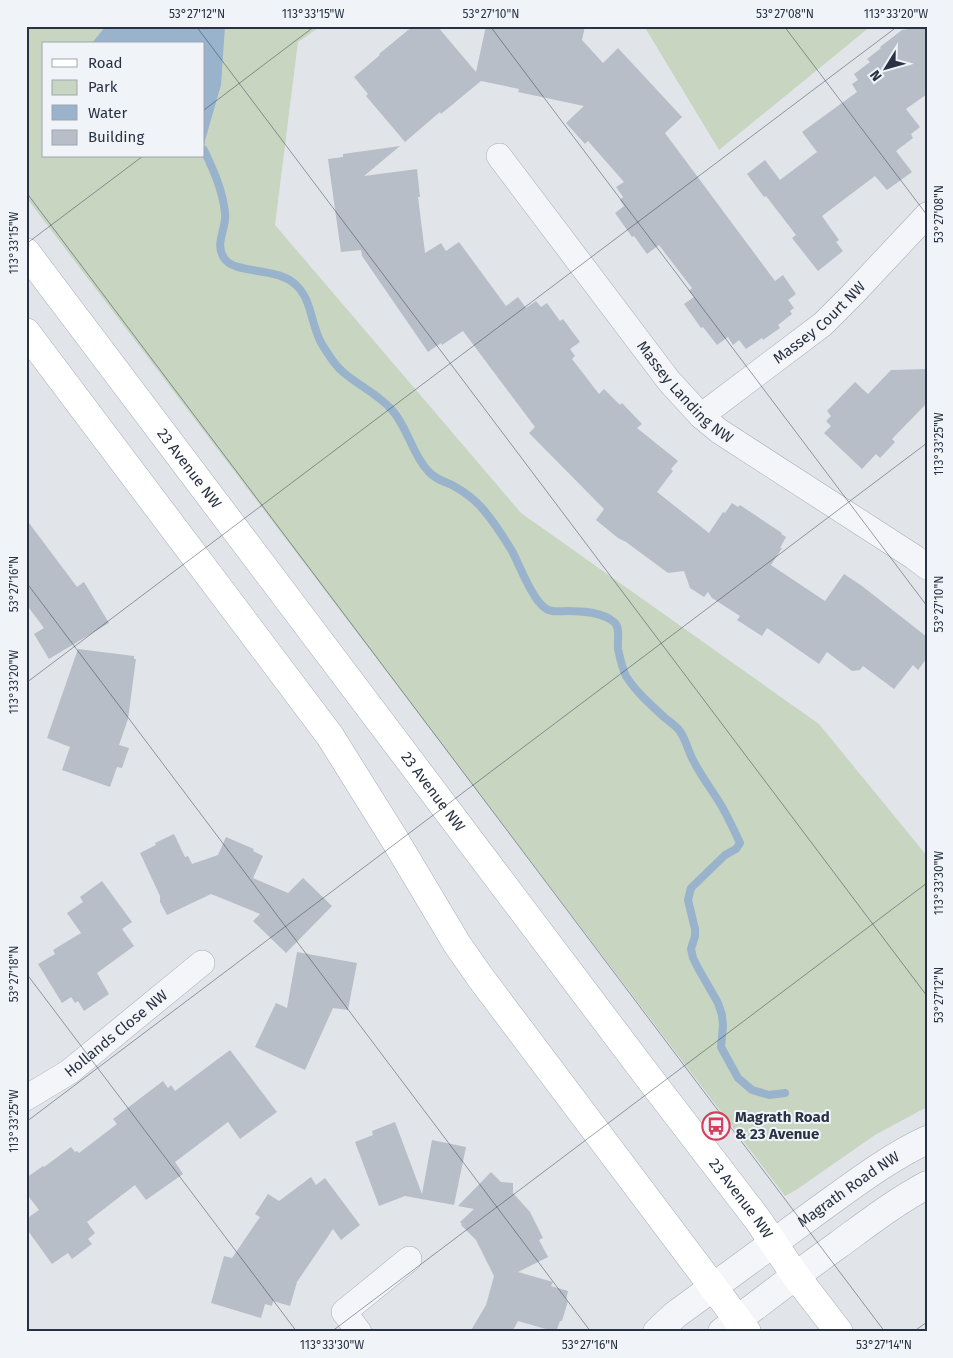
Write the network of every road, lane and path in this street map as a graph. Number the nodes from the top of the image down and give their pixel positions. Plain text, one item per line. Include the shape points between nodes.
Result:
1 (499, 156) dead end
2 (927, 215) edge
3 (26, 252) edge
4 (26, 332) edge
5 (701, 416) junction
6 (927, 567) edge
7 (202, 963) dead end
8 (26, 1098) edge
9 (927, 1140) edge
10 (927, 1185) edge
11 (773, 1243) junction
12 (409, 1259) dead end
13 (796, 1275) junction
14 (714, 1287) junction
15 (736, 1328) edge
16 (358, 1332) edge
17 (657, 1332) edge
18 (839, 1332) edge

1 - 5 street, Massey Landing NW via 669,381
2 - 5 street, Massey Court NW via 823,324
3 - 11 main road, 23 Avenue NW
4 - 14 main road via 330,736 457,944
5 - 6 street, Massey Landing NW
7 - 8 street, Hollands Close NW via 69,1072
9 - 11 street, Magrath Road NW via 884,1164
10 - 13 street via 864,1225
11 - 13 main road, 23 Avenue NW
11 - 14 street, Magrath Road NW
12 - 16 street via 344,1312
13 - 15 street
13 - 18 main road, 23 Avenue NW
14 - 15 main road
14 - 17 street, Magrath Road NW

